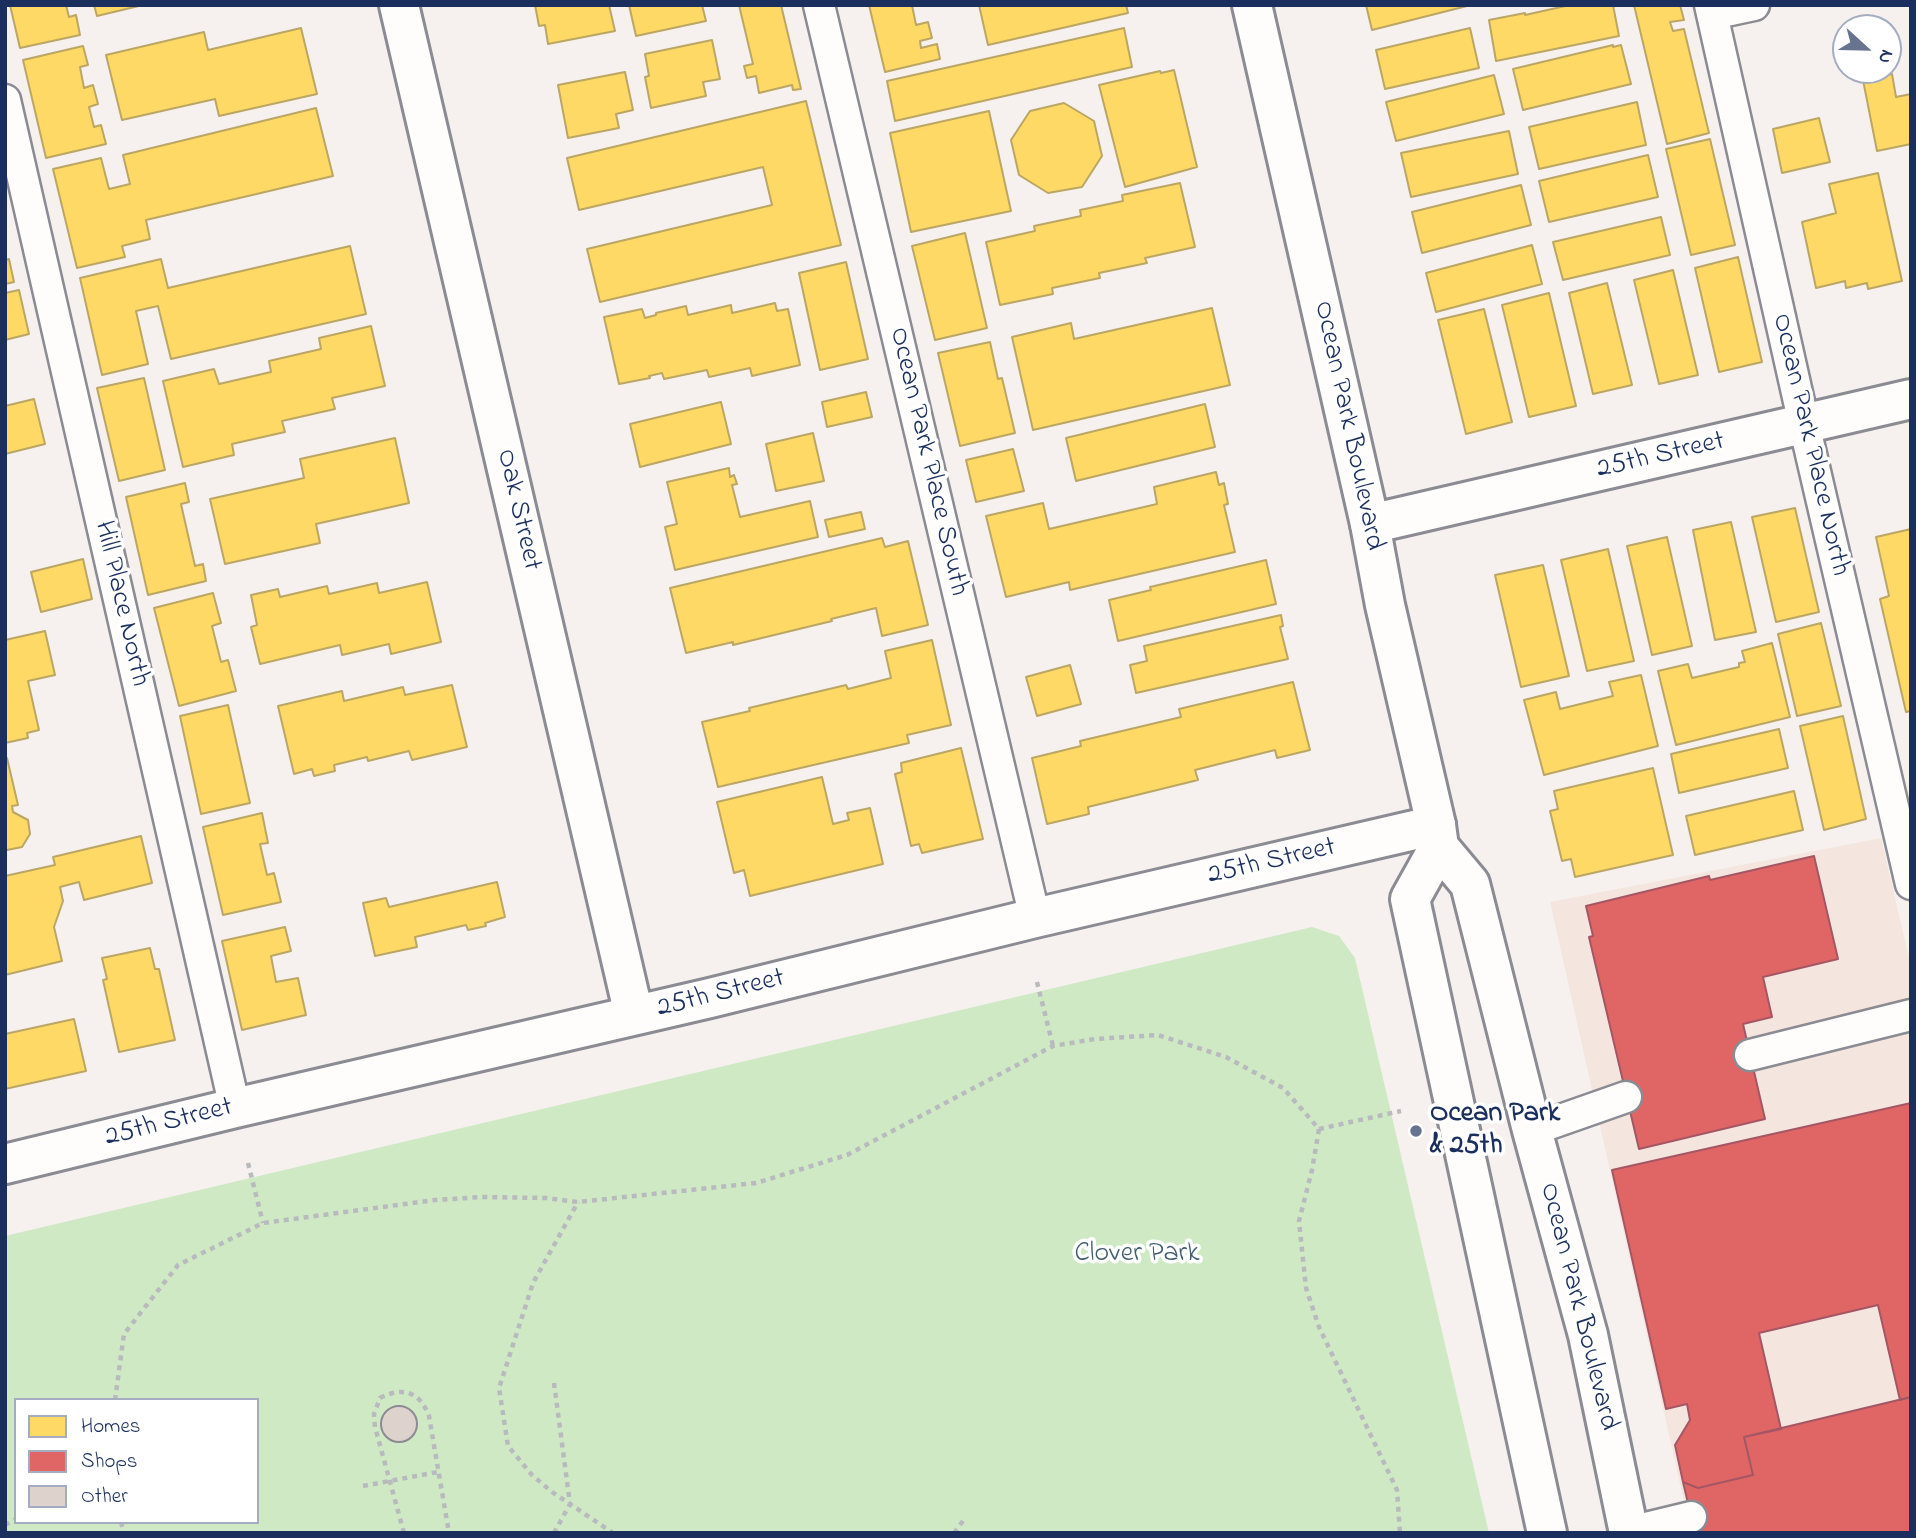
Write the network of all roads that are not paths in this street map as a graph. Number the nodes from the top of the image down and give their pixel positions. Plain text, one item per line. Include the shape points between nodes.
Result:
1 (399, 5) edge
2 (819, 5) edge
3 (1252, 5) edge
4 (1754, 5) edge
5 (1711, 10) edge
6 (5, 100) edge
7 (1911, 400) edge
8 (1804, 424) junction
9 (1370, 524) junction
10 (1437, 836) junction
11 (1911, 884) edge
12 (1035, 918) junction
13 (1911, 1015) edge
14 (635, 1016) junction
15 (1750, 1055) dead end
16 (1626, 1097) dead end
17 (235, 1108) junction
18 (1532, 1130) junction
19 (5, 1164) edge
20 (1691, 1517) dead end
21 (1547, 1533) edge
22 (1629, 1533) edge

1 - 14 street, Oak Street
2 - 12 lane, Ocean Park Place South
3 - 9 street, Ocean Park Boulevard
4 - 5 lane
5 - 8 lane, Ocean Park Place North
6 - 17 lane, Hill Place North
7 - 8 street, 25th Street
8 - 9 street, 25th Street
8 - 11 lane, Ocean Park Place North
9 - 10 street, Ocean Park Boulevard
10 - 12 street, 25th Street
10 - 18 street, Ocean Park Boulevard via 1469,884
10 - 21 street via 1410,899
12 - 14 street, 25th Street
13 - 15 lane
14 - 17 street, 25th Street
16 - 18 lane
17 - 19 street, 25th Street
18 - 22 street, Ocean Park Boulevard via 1588,1335
20 - 22 lane

